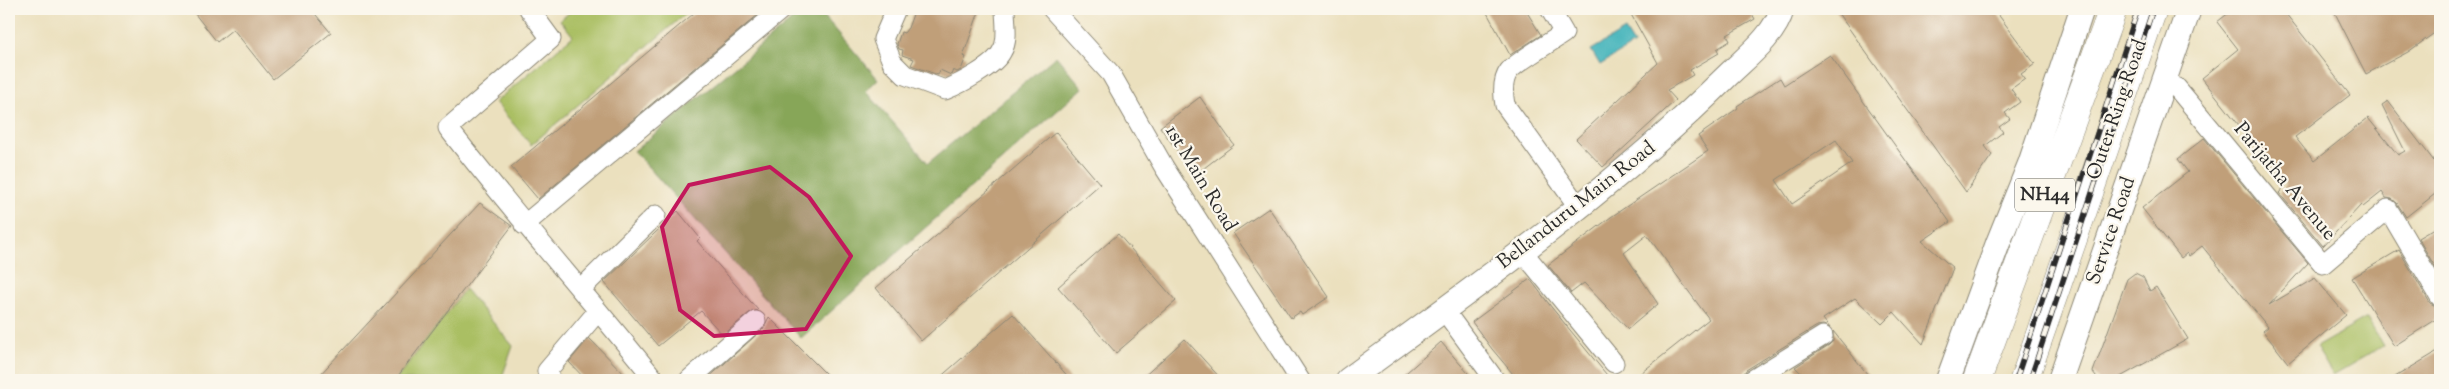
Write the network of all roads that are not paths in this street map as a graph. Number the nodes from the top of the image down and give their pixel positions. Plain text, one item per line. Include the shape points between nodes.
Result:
1 (529, 9) edge
2 (782, 9) edge
3 (896, 9) edge
4 (1005, 9) edge
5 (1052, 9) edge
6 (1550, 9) edge
7 (1782, 9) edge
8 (2082, 9) edge
9 (2113, 9) edge
10 (2153, 9) edge
11 (2189, 9) edge
12 (2163, 82) junction
13 (1580, 209) junction
14 (656, 215) dead end
15 (524, 225) junction
16 (1522, 251) junction
17 (581, 290) junction
18 (2440, 298) edge
19 (1444, 310) junction
20 (598, 311) junction
21 (756, 321) dead end
22 (1823, 336) dead end
23 (1614, 363) dead end
24 (551, 380) edge
25 (655, 380) edge
26 (689, 380) edge
27 (1300, 380) edge
28 (1348, 380) edge
29 (1495, 380) edge
30 (1752, 380) edge
31 (1948, 380) edge
32 (1977, 380) edge
33 (2024, 380) edge
34 (2060, 380) edge

1 - 15 street via 551,39 448,128
2 - 15 street
3 - 4 street via 884,39 892,62 905,75 945,90 969,80 1002,52 1006,33
5 - 27 street, 1st Main Road via 1111,74 1164,167
6 - 13 street via 1564,33 1510,70 1504,83 1505,105
7 - 13 street, Bellanduru Main Road via 1772,29 1698,105
8 - 31 street via 2030,164
9 - 32 highway, Outer Ring Road / NH44
10 - 33 highway, Outer Ring Road / NH44
11 - 12 street, Service Road
12 - 18 street, Parijatha Avenue via 2177,88 2323,264 2388,208
12 - 34 street, Service Road
13 - 16 street, Bellanduru Main Road
14 - 17 street
15 - 17 street
16 - 19 street, Bellanduru Main Road
16 - 23 street
17 - 20 street
19 - 28 street, Bellanduru Main Road
19 - 29 street
20 - 24 street via 547,371
20 - 25 street
21 - 26 street
22 - 30 street

